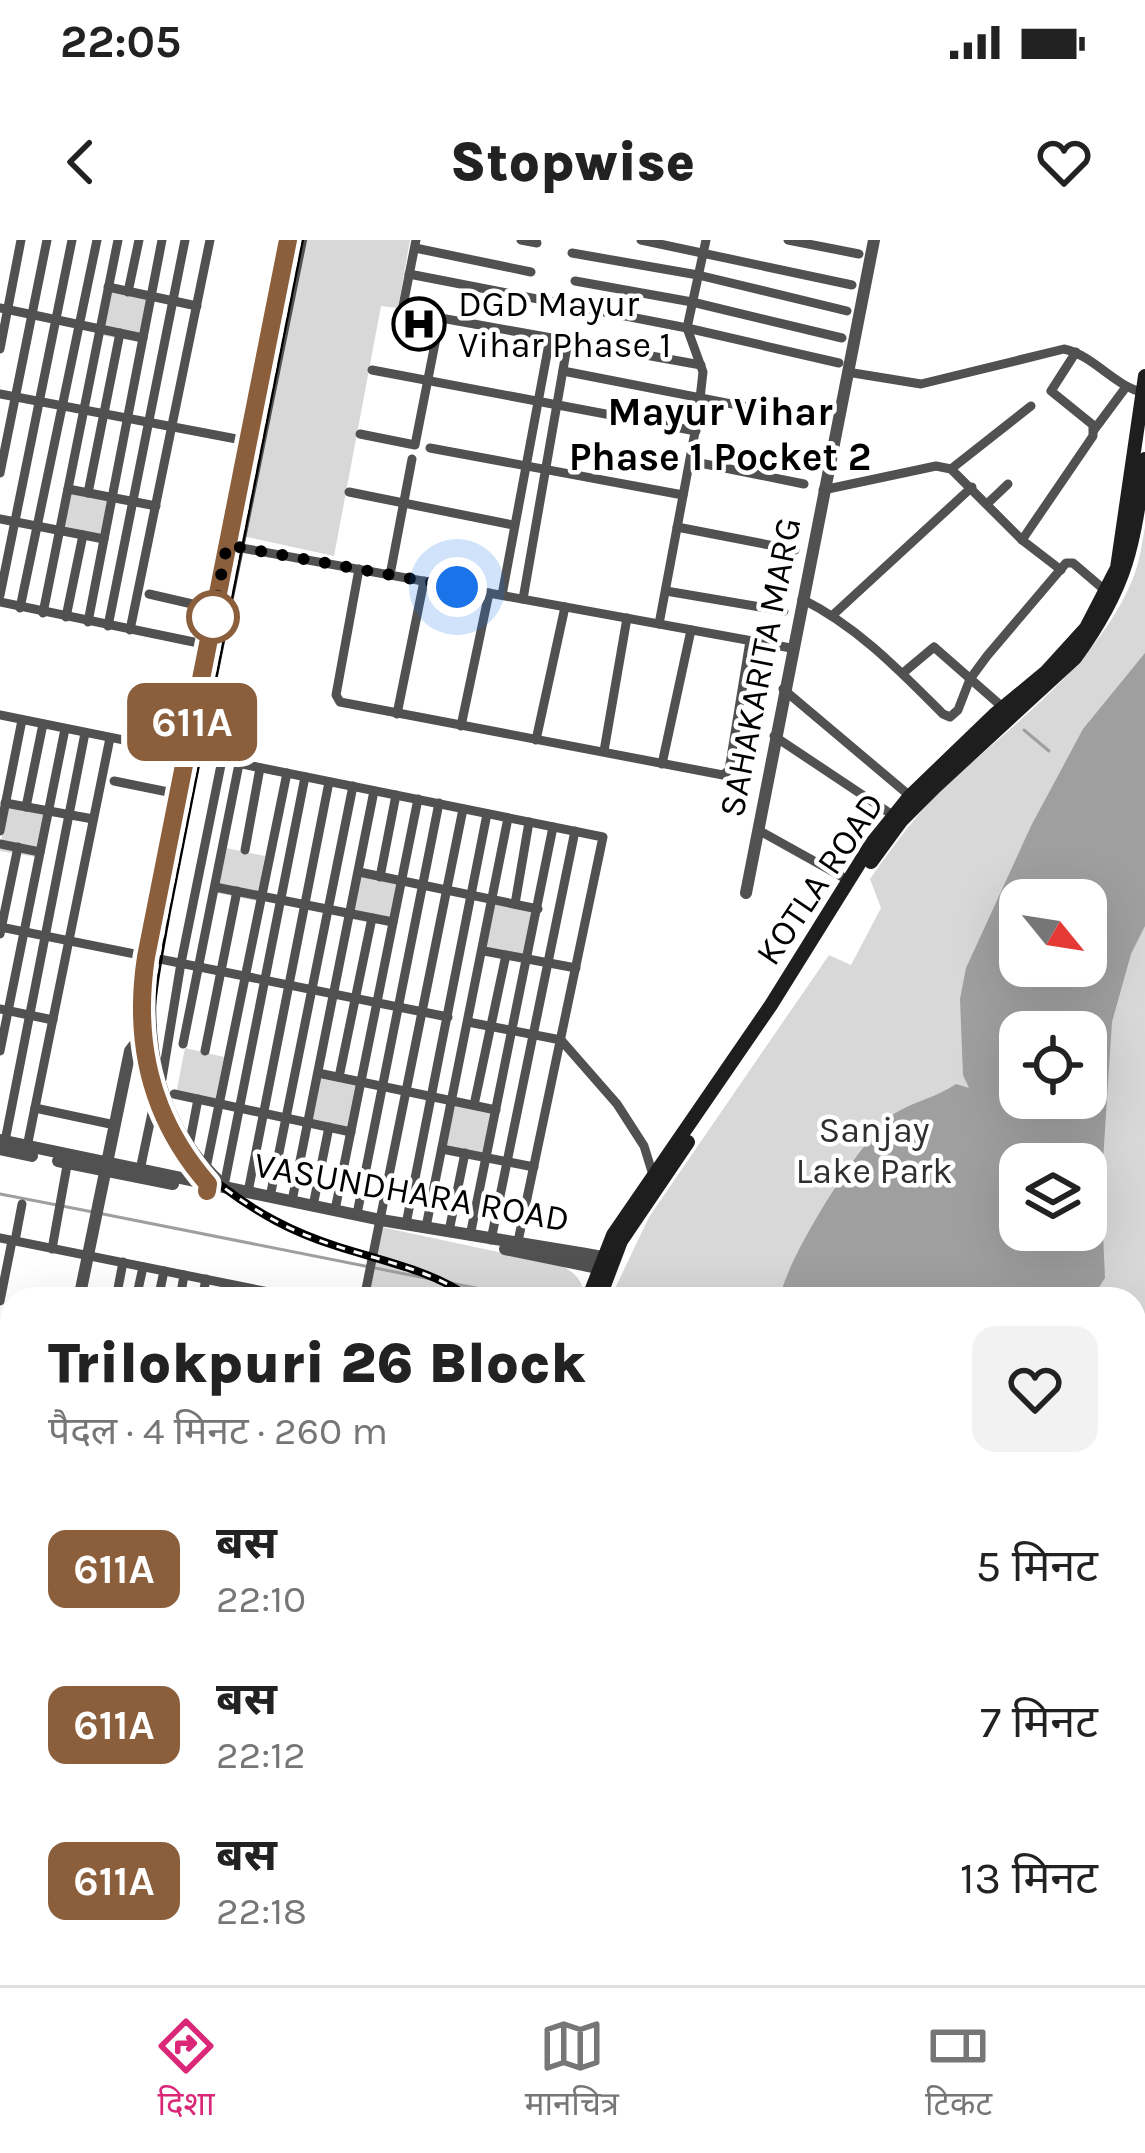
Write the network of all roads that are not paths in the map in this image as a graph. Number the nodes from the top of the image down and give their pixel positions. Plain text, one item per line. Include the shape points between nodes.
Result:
1 (21, 240) edge
2 (47, 240) edge
3 (72, 240) edge
4 (97, 240) edge
5 (118, 240) edge
6 (139, 240) edge
7 (162, 240) edge
8 (184, 240) edge
9 (210, 240) edge
10 (287, 240) edge
11 (301, 240) edge
12 (521, 240) edge
13 (641, 240) edge
14 (788, 240) edge
15 (874, 240) edge
16 (537, 243) edge
17 (415, 244) edge
18 (704, 246) edge
19 (572, 253) dead end
20 (859, 254) dead end
21 (0, 266) edge
22 (15, 269) junction
23 (531, 272) dead end
24 (409, 274) junction
25 (698, 274) junction
26 (575, 281) dead end
27 (852, 284) dead end
28 (108, 287) junction
29 (128, 292) junction
30 (152, 297) junction
31 (172, 301) junction
32 (692, 302) junction
33 (197, 306) junction
34 (4, 309) edge
35 (848, 311) dead end
36 (32, 315) junction
37 (440, 318) junction
38 (55, 320) junction
39 (80, 325) junction
40 (687, 328) junction
41 (100, 329) junction
42 (120, 333) junction
43 (143, 338) junction
44 (550, 338) junction
45 (842, 338) dead end
46 (568, 341) junction
47 (691, 342) junction
48 (0, 349) edge
49 (1076, 352) junction
50 (672, 360) junction
51 (701, 365) junction
52 (843, 368) junction
53 (372, 370) dead end
54 (563, 371) junction
55 (1145, 376) edge
56 (428, 380) junction
57 (1126, 387) junction
58 (1144, 393) edge
59 (0, 394) edge
60 (15, 397) junction
61 (537, 400) junction
62 (700, 400) junction
63 (39, 401) junction
64 (62, 406) junction
65 (558, 406) junction
66 (1031, 406) dead end
67 (84, 410) junction
68 (104, 414) junction
69 (128, 419) junction
70 (819, 421) dead end
71 (149, 423) junction
72 (173, 427) junction
73 (1094, 430) junction
74 (696, 431) junction
75 (360, 434) dead end
76 (247, 441) junction
77 (430, 448) dead end
78 (1145, 458) edge
79 (412, 459) dead end
80 (690, 461) junction
81 (524, 465) junction
82 (951, 469) junction
83 (547, 470) junction
84 (0, 472) edge
85 (804, 484) dead end
86 (1008, 484) dead end
87 (972, 487) junction
88 (68, 489) junction
89 (823, 490) junction
90 (349, 492) dead end
91 (88, 493) junction
92 (683, 495) junction
93 (112, 498) junction
94 (132, 502) junction
95 (403, 502) junction
96 (988, 503) junction
97 (156, 506) junction
98 (0, 520) edge
99 (14, 522) junction
100 (513, 525) junction
101 (37, 526) junction
102 (677, 527) junction
103 (60, 531) junction
104 (83, 535) junction
105 (104, 539) junction
106 (1022, 540) junction
107 (233, 546) junction
108 (795, 550) dead end
109 (359, 569) junction
110 (1061, 570) junction
111 (390, 575) junction
112 (424, 581) junction
113 (665, 591) junction
114 (1107, 592) junction
115 (149, 594) dead end
116 (495, 594) junction
117 (802, 598) junction
118 (0, 599) edge
119 (523, 599) junction
120 (565, 607) junction
121 (20, 608) junction
122 (214, 609) junction
123 (784, 611) dead end
124 (43, 613) junction
125 (834, 614) junction
126 (66, 617) junction
127 (627, 618) junction
128 (88, 622) junction
129 (659, 624) junction
130 (108, 626) junction
131 (130, 630) junction
132 (691, 630) junction
133 (750, 640) junction
134 (213, 646) junction
135 (791, 648) junction
136 (903, 674) junction
137 (970, 679) junction
138 (783, 689) junction
139 (1007, 711) junction
140 (397, 714) junction
141 (1, 719) edge
142 (22, 720) junction
143 (43, 724) junction
144 (461, 726) junction
145 (65, 729) junction
146 (85, 733) junction
147 (774, 736) junction
148 (110, 737) junction
149 (536, 740) junction
150 (604, 752) junction
151 (192, 754) junction
152 (222, 760) junction
153 (239, 764) junction
154 (662, 764) junction
155 (260, 768) junction
156 (287, 773) junction
157 (305, 777) junction
158 (114, 781) dead end
159 (329, 782) junction
160 (353, 787) junction
161 (374, 791) junction
162 (178, 794) junction
163 (397, 795) junction
164 (910, 796) junction
165 (418, 800) junction
166 (5, 803) junction
167 (439, 803) junction
168 (26, 807) junction
169 (463, 809) junction
170 (48, 811) junction
171 (487, 814) junction
172 (69, 815) junction
173 (508, 818) junction
174 (897, 818) junction
175 (93, 819) junction
176 (529, 822) junction
177 (553, 826) junction
178 (758, 830) junction
179 (0, 831) edge
180 (575, 831) junction
181 (0, 844) edge
182 (18, 847) junction
183 (245, 850) dead end
184 (40, 852) junction
185 (358, 872) junction
186 (380, 877) junction
187 (848, 880) junction
188 (401, 881) junction
189 (424, 885) junction
190 (215, 886) junction
191 (237, 891) junction
192 (447, 891) junction
193 (746, 893) dead end
194 (262, 896) junction
195 (472, 896) junction
196 (281, 900) junction
197 (493, 900) junction
198 (515, 904) junction
199 (305, 905) junction
200 (328, 909) junction
201 (538, 909) junction
202 (350, 914) junction
203 (372, 918) junction
204 (393, 922) junction
205 (0, 929) edge
206 (23, 932) junction
207 (45, 936) junction
208 (68, 941) junction
209 (484, 951) junction
210 (506, 955) junction
211 (150, 958) junction
212 (527, 959) junction
213 (181, 963) junction
214 (548, 963) junction
215 (198, 968) junction
216 (576, 968) junction
217 (221, 972) junction
218 (245, 977) junction
219 (264, 981) junction
220 (290, 986) junction
221 (312, 991) junction
222 (334, 994) junction
223 (356, 999) junction
224 (376, 1003) junction
225 (399, 1007) junction
226 (4, 1010) edge
227 (422, 1012) junction
228 (29, 1016) junction
229 (448, 1017) junction
230 (53, 1020) junction
231 (468, 1022) junction
232 (491, 1026) junction
233 (512, 1029) junction
234 (145, 1033) junction
235 (533, 1034) junction
236 (561, 1040) junction
237 (183, 1044) dead end
238 (0, 1051) edge
239 (205, 1052) dead end
240 (318, 1073) junction
241 (339, 1077) junction
242 (361, 1082) junction
243 (383, 1086) junction
244 (163, 1092) junction
245 (407, 1092) junction
246 (433, 1097) junction
247 (197, 1099) junction
248 (452, 1101) junction
249 (219, 1104) junction
250 (474, 1105) junction
251 (35, 1108) junction
252 (240, 1108) junction
253 (496, 1110) junction
254 (263, 1113) junction
255 (286, 1118) junction
256 (308, 1123) junction
257 (115, 1125) junction
258 (329, 1127) junction
259 (351, 1132) junction
260 (2, 1143) edge
261 (188, 1146) junction
262 (27, 1147) junction
263 (644, 1147) junction
264 (442, 1149) junction
265 (669, 1153) junction
266 (465, 1154) junction
267 (487, 1157) junction
268 (68, 1158) junction
269 (508, 1162) junction
270 (107, 1166) junction
271 (534, 1167) junction
272 (140, 1170) junction
273 (652, 1175) junction
274 (207, 1179) junction
275 (224, 1186) junction
276 (248, 1192) junction
277 (270, 1197) junction
278 (292, 1201) junction
279 (22, 1204) dead end
280 (313, 1206) junction
281 (335, 1210) junction
282 (358, 1214) junction
283 (380, 1223) junction
284 (406, 1224) junction
285 (426, 1227) junction
286 (449, 1231) junction
287 (470, 1236) junction
288 (9, 1240) edge
289 (491, 1240) junction
290 (516, 1247) junction
291 (52, 1249) junction
292 (88, 1256) junction
293 (123, 1262) junction
294 (603, 1264) junction
295 (142, 1267) junction
296 (164, 1270) junction
297 (184, 1275) junction
298 (206, 1280) junction
299 (232, 1284) junction
300 (2, 1287) edge
301 (82, 1287) edge
302 (118, 1287) edge
303 (138, 1287) edge
304 (160, 1287) edge
305 (182, 1287) edge
306 (205, 1287) edge
307 (231, 1287) edge
308 (239, 1287) edge
309 (367, 1287) edge
310 (593, 1287) edge
311 (600, 1287) edge

1 - 22 street
2 - 36 street
3 - 38 street
4 - 39 street
5 - 28 street
6 - 29 street
7 - 30 street
8 - 31 street
9 - 33 street
10 - 76 street
11 - 107 street
12 - 16 street
13 - 18 street
14 - 20 street
15 - 52 street, SAHAKARITA MARG
17 - 23 street
17 - 24 street
18 - 25 street
18 - 27 street
19 - 25 street
21 - 22 street
22 - 34 street
24 - 37 street via 402,311
24 - 40 street
25 - 32 street
25 - 35 street
26 - 32 street
28 - 29 street
28 - 41 street
29 - 30 street
30 - 31 street
30 - 43 street
31 - 33 street
31 - 71 street
32 - 40 street
32 - 45 street
33 - 72 street
34 - 36 street
34 - 48 street
36 - 38 street
36 - 60 street
37 - 44 street
37 - 56 street
38 - 39 street
38 - 63 street
39 - 41 street
39 - 64 street
40 - 47 street
40 - 52 street
41 - 42 street
41 - 67 street
42 - 43 street
42 - 68 street
43 - 69 street
44 - 46 street
44 - 61 street
46 - 50 street
46 - 54 street
47 - 50 street
47 - 51 street
49 - 52 street via 1052,349 921,384
49 - 57 street
49 - 73 street via 1051,391
50 - 51 street
51 - 62 street
52 - 89 street, SAHAKARITA MARG
53 - 56 street
54 - 62 street
54 - 65 street
55 - 58 main road, KOTLA ROAD
56 - 61 street
56 - 75 street via 415,445
57 - 58 street
57 - 73 street
58 - 114 main road, KOTLA ROAD via 1124,537
59 - 60 street
60 - 63 street
60 - 84 street
61 - 65 street
61 - 81 street
62 - 70 street
62 - 74 street
63 - 64 street
63 - 99 street
64 - 67 street
64 - 101 street
65 - 74 street
65 - 83 street
66 - 82 street
67 - 68 street
67 - 88 street
68 - 69 street
68 - 91 street
69 - 71 street
69 - 93 street
71 - 72 street
71 - 94 street
72 - 76 street
72 - 97 street
73 - 106 street
74 - 80 street
76 - 107 street
77 - 81 street
78 - 139 main road, KOTLA ROAD via 1135,537 1115,597 1075,658
79 - 95 street
80 - 85 street
80 - 92 street
81 - 83 street
81 - 100 street
82 - 87 street
82 - 89 street
83 - 92 street
83 - 119 street
86 - 96 street
87 - 96 street
87 - 125 street
88 - 91 street
88 - 103 street
89 - 117 street, SAHAKARITA MARG
90 - 95 street
91 - 93 street
92 - 102 street
93 - 94 street
93 - 105 street
94 - 97 street
94 - 130 street
95 - 100 street
95 - 111 street
96 - 106 street
97 - 131 street
98 - 99 street
99 - 101 street
99 - 118 street
100 - 116 street
101 - 103 street
101 - 121 street
102 - 108 street
102 - 113 street
103 - 104 street
103 - 124 street
104 - 105 street
104 - 126 street
105 - 128 street
106 - 110 street
107 - 109 street
107 - 122 street
107 - 134 street
109 - 111 street
109 - 140 street via 336,698
110 - 114 street via 1072,563
110 - 137 street
111 - 112 street
112 - 116 street
112 - 140 street
113 - 123 street
113 - 129 street
114 - 139 main road, KOTLA ROAD via 1066,652
115 - 122 street
116 - 119 street
116 - 144 street
117 - 125 street
117 - 135 street, SAHAKARITA MARG
118 - 121 street
119 - 120 street
120 - 127 street
120 - 149 street
121 - 124 street
122 - 134 street
124 - 126 street
125 - 136 street
126 - 128 street
127 - 129 street
127 - 150 street
128 - 130 street
129 - 132 street
130 - 131 street
131 - 134 street
132 - 133 street
132 - 154 street
133 - 135 street
133 - 154 street via 727,772
134 - 151 street
135 - 138 street, SAHAKARITA MARG
136 - 137 street via 934,647
136 - 137 street via 950,717
137 - 139 street
138 - 147 street, SAHAKARITA MARG
138 - 164 street
139 - 164 main road, KOTLA ROAD
139 - 174 main road, KOTLA ROAD
140 - 144 street
141 - 142 street
142 - 143 street
142 - 166 street
143 - 145 street
143 - 168 street
144 - 149 street
145 - 146 street
145 - 170 street
146 - 148 street
146 - 172 street
147 - 174 street
147 - 178 street, SAHAKARITA MARG
148 - 151 street
148 - 175 street
149 - 150 street
150 - 154 street
151 - 152 street
151 - 162 street
151 - 211 street
152 - 153 street
152 - 213 street
153 - 155 street
153 - 190 street
155 - 156 street
155 - 183 street
156 - 157 street
156 - 194 street
157 - 159 street
157 - 196 street
158 - 162 street
159 - 160 street
159 - 199 street
160 - 161 street
160 - 200 street
161 - 163 street
161 - 185 street
162 - 211 street
163 - 165 street
163 - 186 street
164 - 174 main road, KOTLA ROAD
165 - 167 street
165 - 188 street
166 - 168 street
166 - 179 street
167 - 169 street
167 - 189 street
168 - 170 street
169 - 171 street
169 - 192 street
170 - 172 street
170 - 184 street
171 - 173 street
171 - 195 street
172 - 175 street
172 - 207 street
173 - 176 street
173 - 197 street
174 - 187 main road, KOTLA ROAD
174 - 294 main road, KOTLA ROAD via 778,1010
175 - 208 street
176 - 177 street
176 - 198 street
177 - 180 street
177 - 201 street
178 - 187 street
178 - 193 street, SAHAKARITA MARG
180 - 214 street
180 - 216 street via 603,837
181 - 182 street
182 - 184 street
182 - 205 street
184 - 206 street
185 - 186 street
185 - 202 street
186 - 188 street
187 - 265 main road, KOTLA ROAD
188 - 189 street
188 - 204 street
189 - 192 street
189 - 225 street
190 - 191 street
190 - 215 street
191 - 194 street
191 - 217 street
192 - 195 street
192 - 227 street
194 - 196 street
194 - 218 street
195 - 197 street
195 - 229 street
196 - 199 street
196 - 219 street
197 - 198 street
197 - 209 street
198 - 201 street
199 - 200 street
199 - 220 street
200 - 202 street
200 - 221 street
201 - 212 street
202 - 203 street
202 - 222 street
203 - 204 street
203 - 223 street
204 - 224 street
205 - 206 street
206 - 207 street
206 - 226 street
207 - 208 street
207 - 228 street
208 - 211 street
208 - 230 street
209 - 210 street
209 - 231 street
210 - 212 street
210 - 232 street
211 - 213 street
211 - 234 street
212 - 214 street
212 - 233 street
213 - 215 street
213 - 244 street
214 - 216 street
214 - 235 street
215 - 217 street
215 - 237 street
216 - 236 street
217 - 218 street
217 - 239 street
218 - 219 street
218 - 249 street
219 - 220 street
219 - 252 street
220 - 221 street
220 - 254 street
221 - 222 street
221 - 255 street
222 - 223 street
222 - 240 street
223 - 224 street
223 - 241 street
224 - 225 street
224 - 242 street
225 - 227 street
225 - 243 street
226 - 228 street
226 - 238 street
227 - 229 street
227 - 245 street
228 - 230 street
228 - 260 street
229 - 246 street
230 - 251 street
231 - 232 street
231 - 248 street
232 - 233 street
232 - 250 street
233 - 235 street
233 - 253 street
234 - 244 street
234 - 257 street via 130,1051
235 - 236 street
235 - 269 street
236 - 263 street
236 - 271 street
240 - 241 street
240 - 256 street
241 - 242 street
242 - 243 street
242 - 259 street
243 - 245 street
243 - 282 street
244 - 247 street
244 - 261 street
244 - 272 street
244 - 274 street via 178,1145
245 - 246 street
245 - 283 street
246 - 248 street
246 - 284 street
247 - 249 street
247 - 261 street
248 - 250 street
248 - 264 street
249 - 252 street
249 - 274 street
250 - 253 street
251 - 257 street
251 - 262 street
252 - 254 street
252 - 275 street
253 - 267 street
254 - 255 street
254 - 276 street
255 - 256 street
255 - 277 street
256 - 258 street
256 - 278 street
257 - 270 street
258 - 259 street
258 - 280 street
259 - 281 street
260 - 262 street, VASUNDHARA ROAD
260 - 268 street, VASUNDHARA ROAD
261 - 274 street
262 - 268 street, VASUNDHARA ROAD
263 - 265 street
263 - 273 street
264 - 266 street
264 - 285 street
265 - 273 main road, KOTLA ROAD
266 - 267 street
266 - 286 street
267 - 269 street
267 - 287 street
268 - 270 street, VASUNDHARA ROAD
268 - 291 street
269 - 271 street
269 - 289 street
270 - 272 street, VASUNDHARA ROAD
270 - 274 street, VASUNDHARA ROAD
270 - 292 street
271 - 290 street
272 - 274 street, VASUNDHARA ROAD
273 - 294 main road, KOTLA ROAD
274 - 275 street, VASUNDHARA ROAD
274 - 283 street, VASUNDHARA ROAD
275 - 276 street, VASUNDHARA ROAD
276 - 277 street, VASUNDHARA ROAD
277 - 278 street, VASUNDHARA ROAD
278 - 280 street, VASUNDHARA ROAD
279 - 288 street
280 - 281 street, VASUNDHARA ROAD
281 - 282 street, VASUNDHARA ROAD
282 - 283 street, VASUNDHARA ROAD
283 - 284 street, VASUNDHARA ROAD
283 - 290 street, VASUNDHARA ROAD
283 - 309 street
284 - 285 street, VASUNDHARA ROAD
285 - 286 street, VASUNDHARA ROAD
286 - 287 street, VASUNDHARA ROAD
287 - 289 street, VASUNDHARA ROAD
288 - 291 street
288 - 300 street
289 - 290 street, VASUNDHARA ROAD
290 - 294 street, VASUNDHARA ROAD
291 - 292 street
292 - 293 street
292 - 301 street
293 - 295 street
293 - 302 street
294 - 310 main road, KOTLA ROAD
294 - 311 main road, KOTLA ROAD
295 - 296 street
295 - 303 street
296 - 297 street
296 - 304 street
297 - 298 street
297 - 305 street
298 - 299 street
298 - 306 street
299 - 307 street
299 - 308 street

